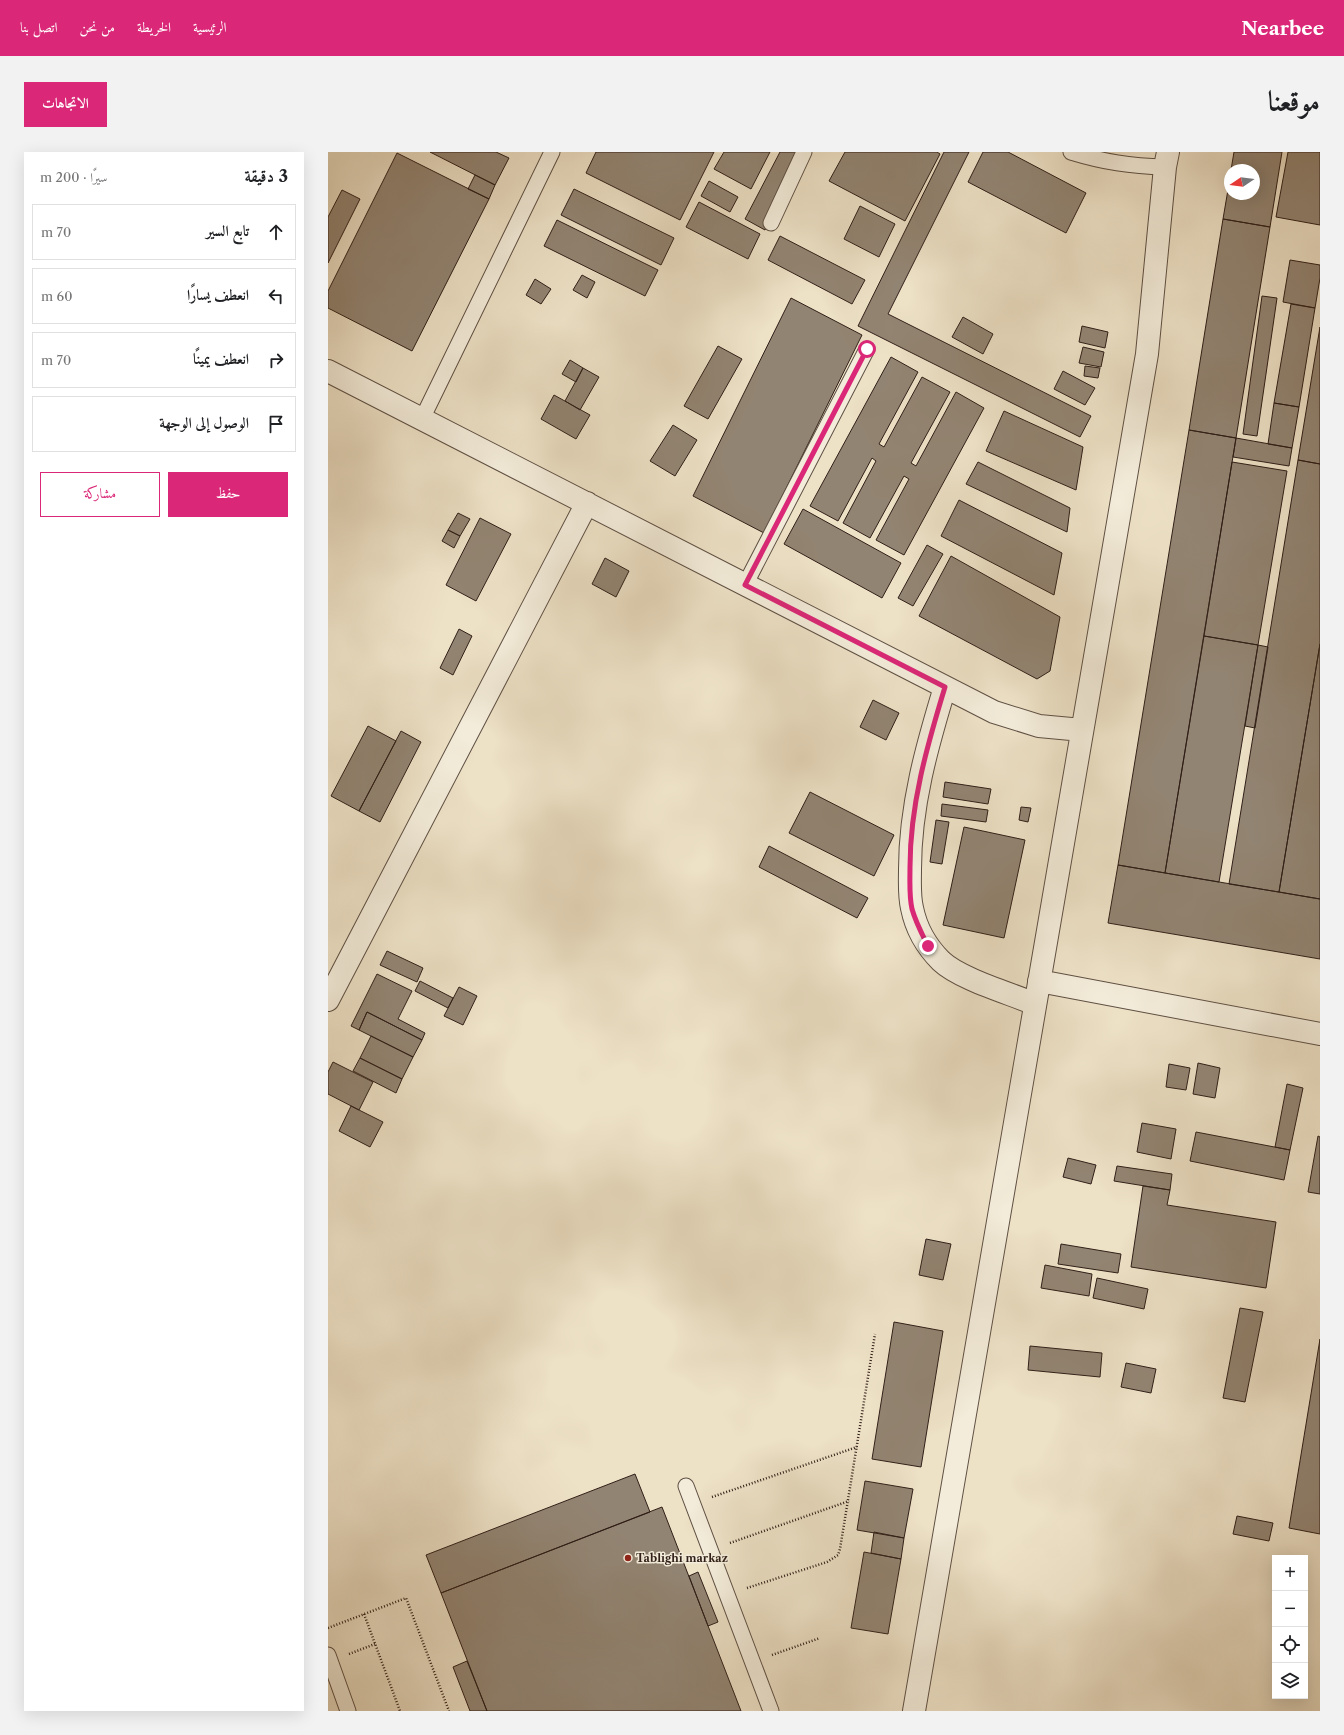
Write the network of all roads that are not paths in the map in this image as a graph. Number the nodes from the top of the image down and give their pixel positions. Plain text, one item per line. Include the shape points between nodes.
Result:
1 (552, 152) edge
2 (804, 152) edge
3 (1071, 152) edge
4 (1166, 159) edge
5 (770, 223) dead end
6 (867, 349) dead end
7 (328, 371) edge
8 (422, 419) junction
9 (587, 503) junction
10 (745, 585) junction
11 (945, 687) junction
12 (1082, 730) junction
13 (1039, 981) junction
14 (328, 1000) edge
15 (1035, 1004) junction
16 (1320, 1034) edge
17 (686, 1486) dead end
18 (329, 1658) edge
19 (348, 1711) edge
20 (771, 1711) edge
21 (914, 1711) edge

1 - 8 lane
2 - 5 lane
3 - 4 lane via 1131,166
4 - 12 street via 1147,354
6 - 10 lane
7 - 8 street
8 - 9 street
9 - 10 street
9 - 14 street
10 - 11 street
11 - 12 street via 994,712 1016,720 1039,726
11 - 15 street via 926,749 913,814 910,851 912,908 928,946 942,961 958,973
12 - 13 street
13 - 15 street
13 - 16 street
15 - 21 street
17 - 20 lane
18 - 19 lane

